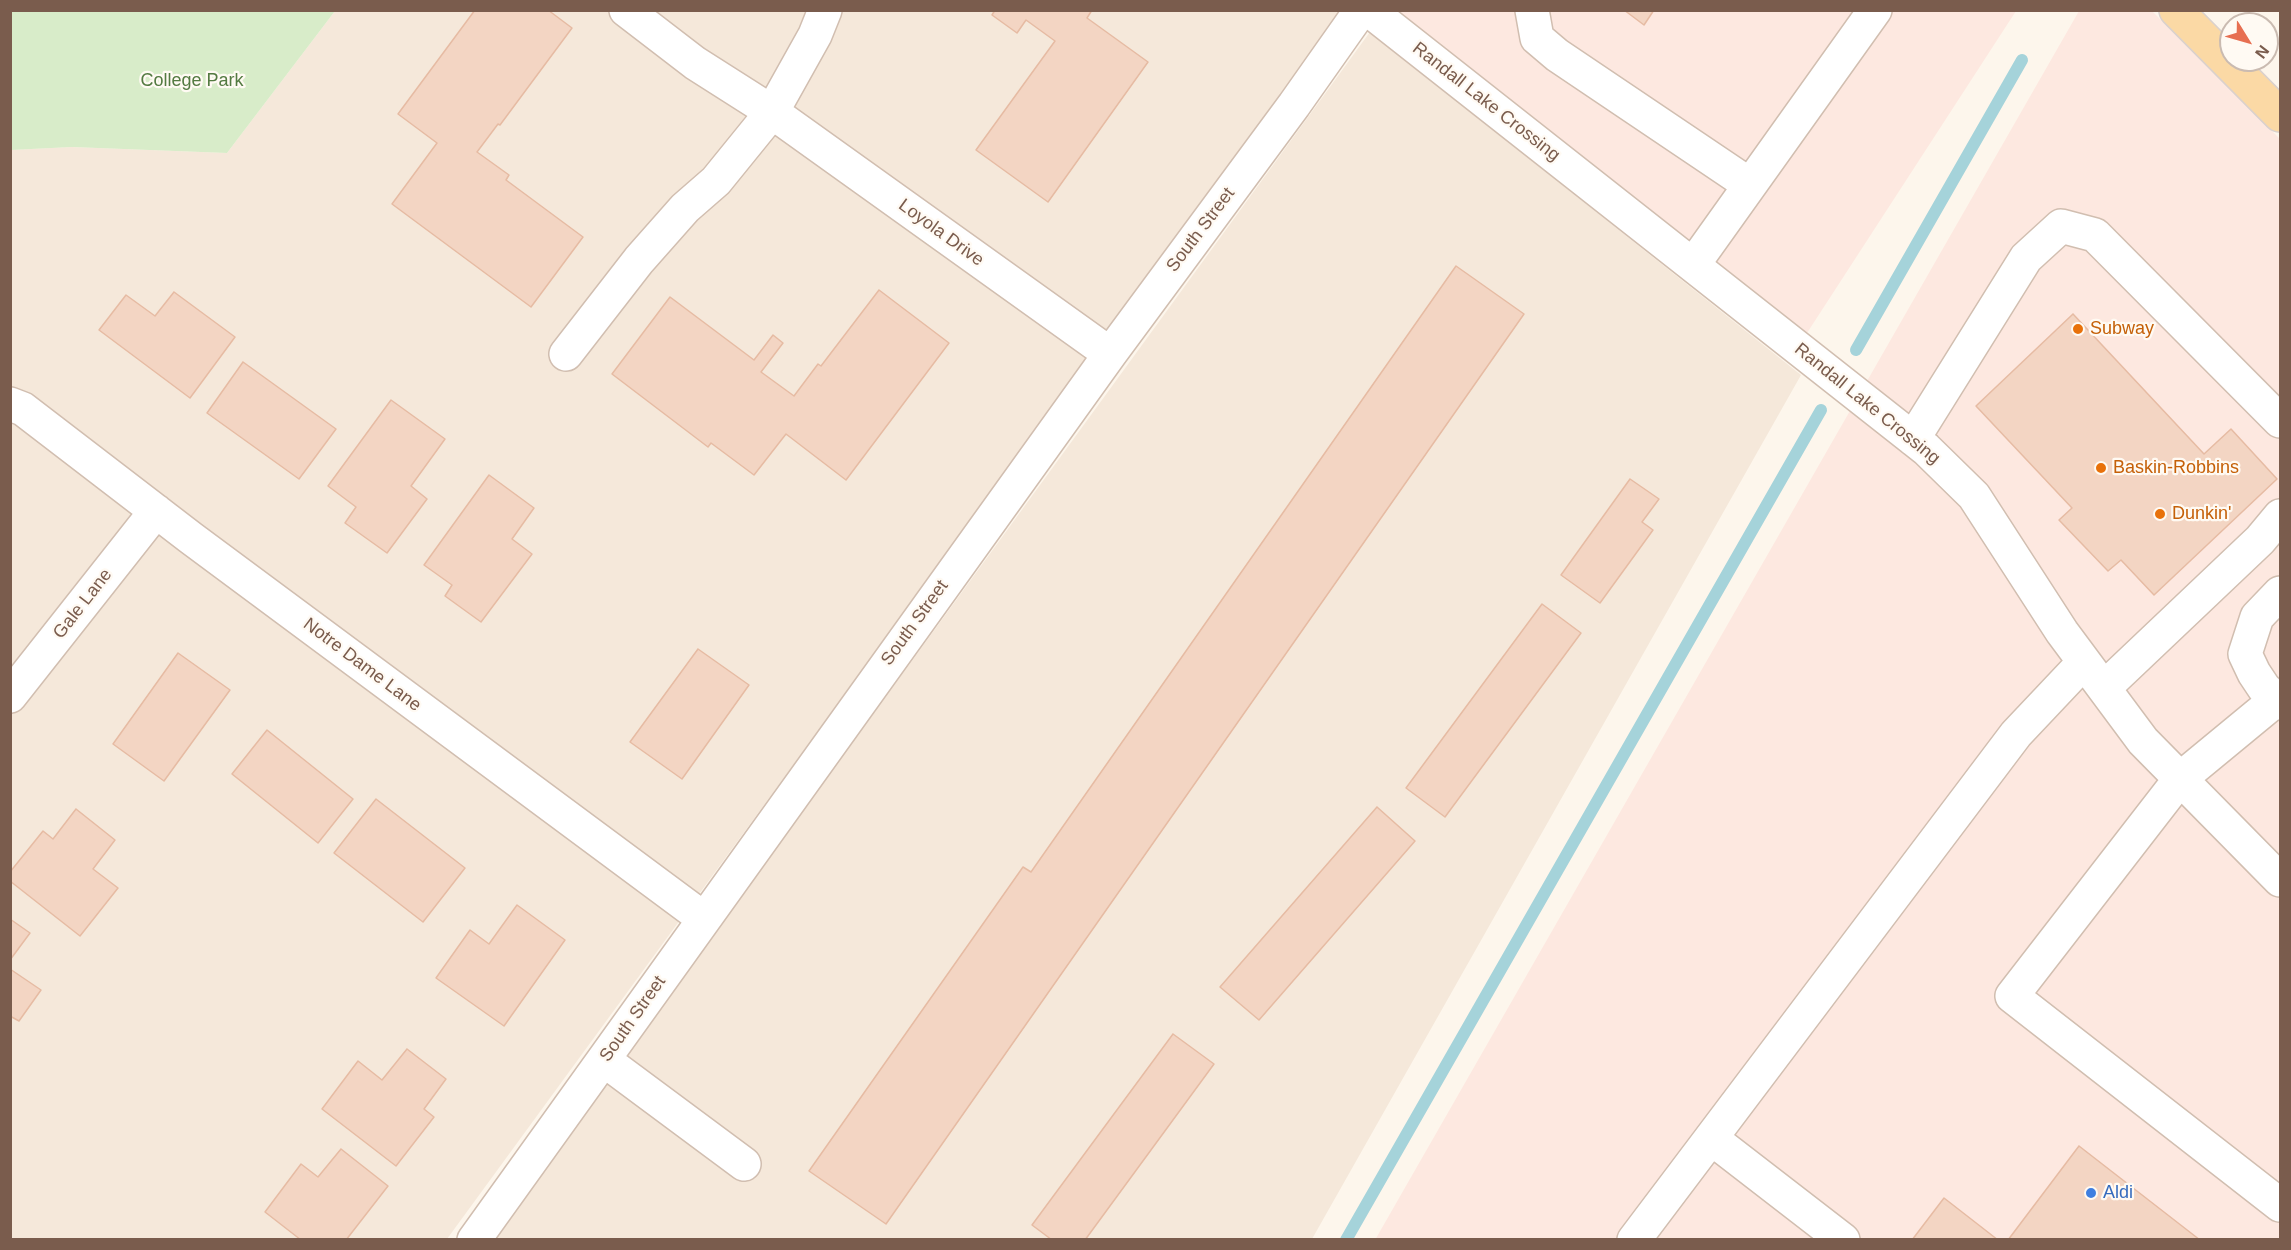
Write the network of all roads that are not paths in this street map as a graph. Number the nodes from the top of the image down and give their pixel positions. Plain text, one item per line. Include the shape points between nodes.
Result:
1 (626, 10) edge
2 (825, 10) edge
3 (1361, 10) edge
4 (1369, 10) edge
5 (1532, 10) edge
6 (2176, 10) edge
7 (1875, 11) edge
8 (772, 111) junction
9 (2280, 115) edge
10 (1750, 185) junction
11 (1693, 265) junction
12 (566, 354) dead end
13 (1110, 354) junction
14 (17, 406) edge
15 (2280, 421) edge
16 (1913, 439) junction
17 (156, 511) junction
18 (2280, 516) edge
19 (2280, 592) edge
20 (2084, 662) junction
21 (2104, 688) junction
22 (10, 696) edge
23 (2279, 701) edge
24 (2180, 779) junction
25 (2280, 880) edge
26 (703, 918) junction
27 (604, 1060) junction
28 (1711, 1138) junction
29 (744, 1164) dead end
30 (2280, 1205) edge
31 (474, 1239) edge
32 (1634, 1239) edge
33 (1843, 1239) edge

1 - 8 street, Loyola Drive via 695,63
2 - 8 street
3 - 13 street, South Street
4 - 11 street, Randall Lake Crossing
5 - 10 street via 1537,38 1557,55
6 - 9 main road
7 - 10 street
8 - 12 street via 716,181 639,260
8 - 13 street, Loyola Drive
10 - 11 street
11 - 16 street, Randall Lake Crossing
13 - 26 street, South Street
14 - 17 street, Notre Dame Lane
15 - 16 street via 2095,235 2061,226 2026,258
16 - 20 street, Randall Lake Crossing via 1974,496
17 - 22 street, Gale Lane
17 - 26 street, Notre Dame Lane
18 - 21 street via 2260,540
19 - 23 street via 2257,617 2245,654 2264,688
20 - 21 street, Randall Lake Crossing
20 - 28 street via 2016,734
21 - 24 street, Randall Lake Crossing via 2143,741
23 - 24 street
24 - 25 street, Randall Lake Crossing
24 - 30 street via 2012,996
26 - 27 street, South Street
27 - 29 street
27 - 31 street, South Street
28 - 32 street
28 - 33 street

